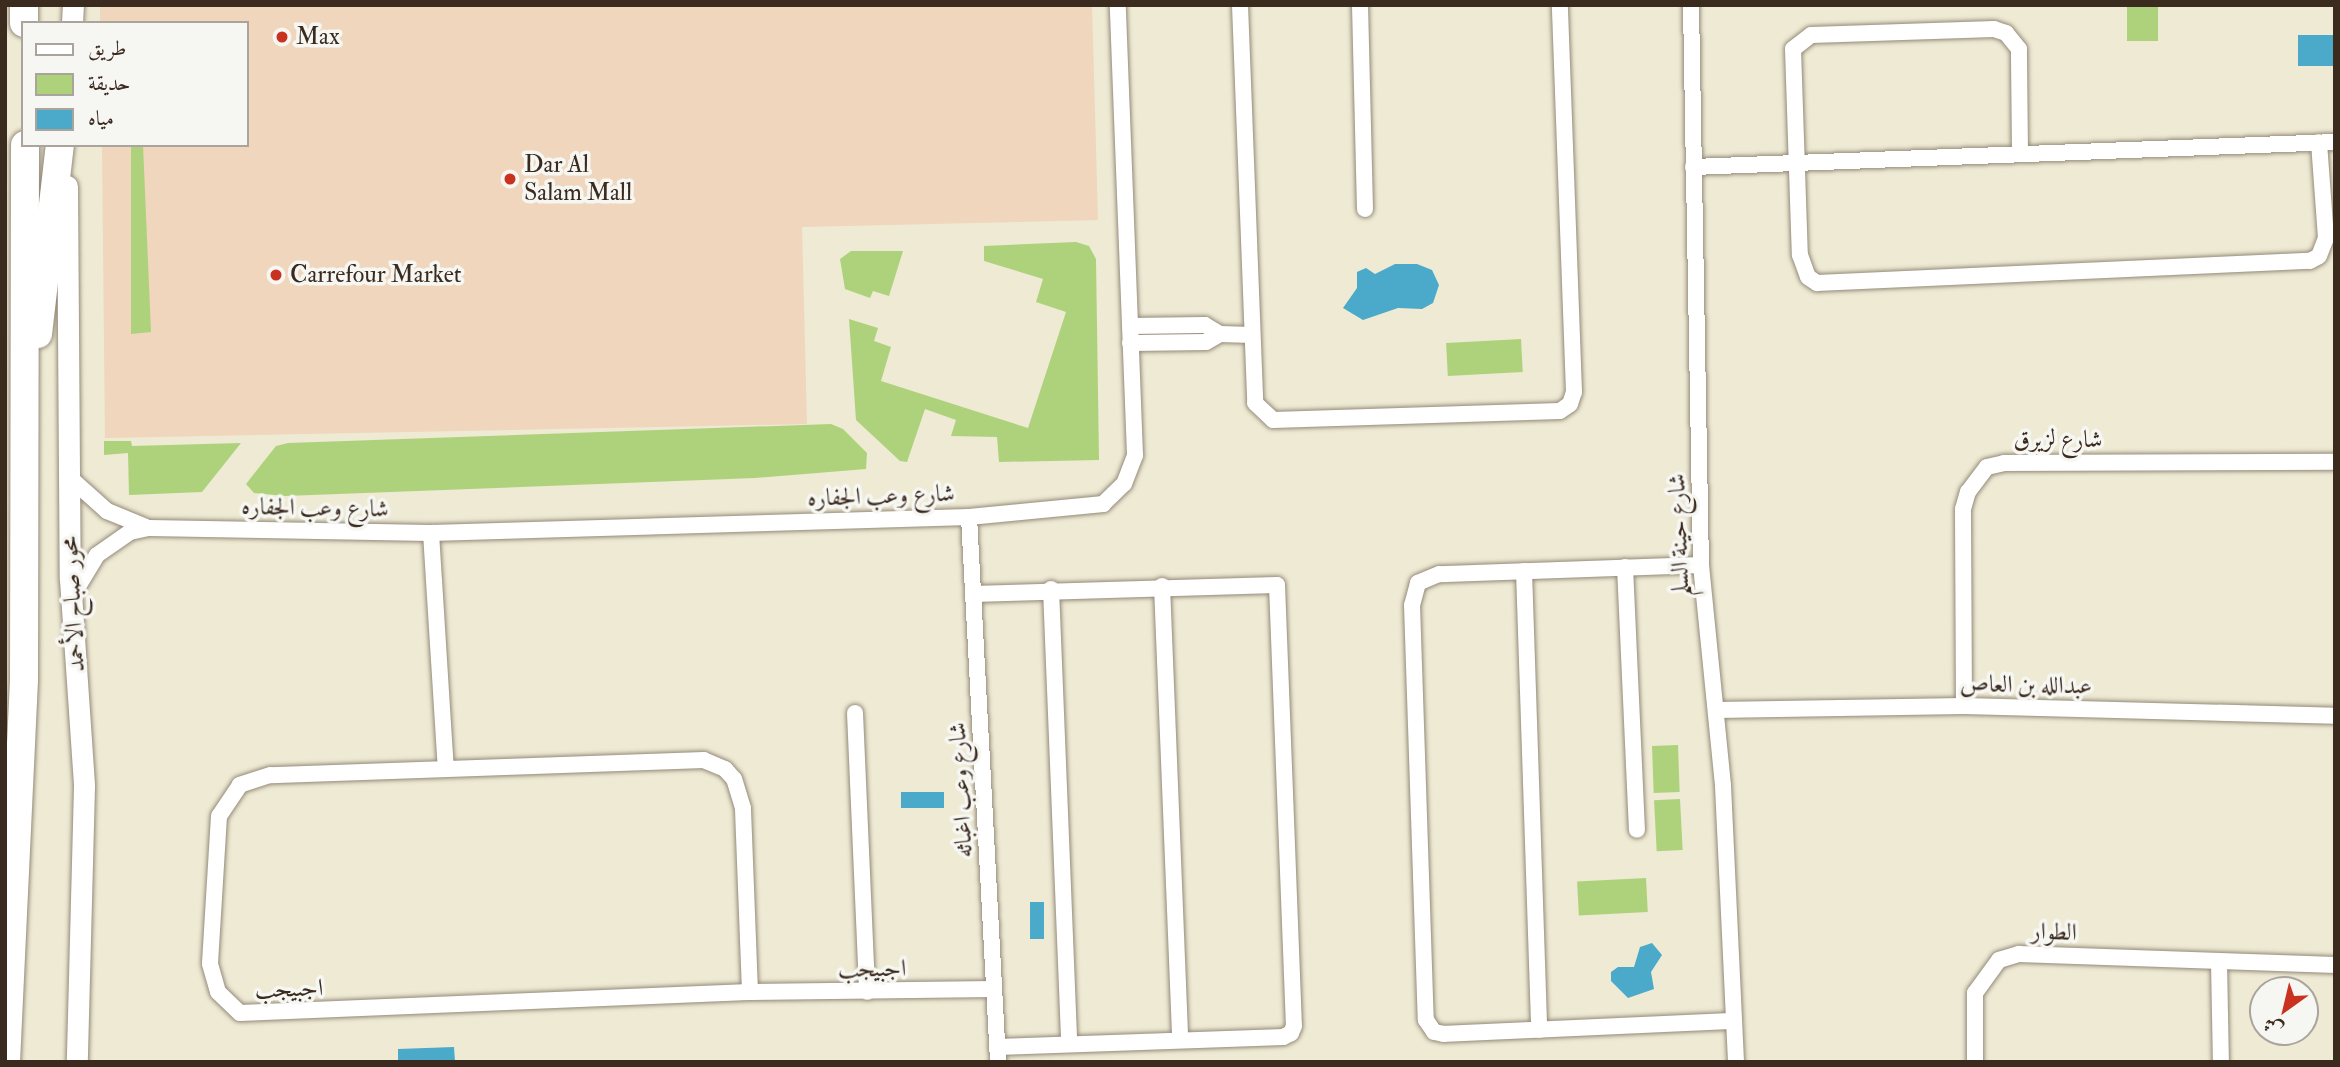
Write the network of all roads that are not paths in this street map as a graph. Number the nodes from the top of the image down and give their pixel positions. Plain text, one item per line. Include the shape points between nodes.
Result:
1 (1118, 5) edge
2 (1240, 5) edge
3 (1360, 5) edge
4 (1560, 5) edge
5 (1691, 5) edge
6 (2327, 142) edge
7 (25, 147) edge
8 (60, 147) edge
9 (68, 147) edge
10 (2020, 153) junction
11 (1795, 163) junction
12 (1693, 167) junction
13 (1365, 209) dead end
14 (1130, 326) junction
15 (1220, 334) junction
16 (1252, 335) junction
17 (1130, 343) junction
18 (26, 362) junction
19 (2335, 462) edge
20 (69, 477) junction
21 (969, 517) junction
22 (149, 528) junction
23 (431, 533) junction
24 (1701, 565) junction
25 (1625, 567) junction
26 (1524, 571) junction
27 (1163, 586) junction
28 (1051, 589) junction
29 (973, 594) junction
30 (71, 598) junction
31 (1964, 706) junction
32 (1716, 710) junction
33 (855, 713) dead end
34 (2335, 716) edge
35 (446, 769) junction
36 (1637, 831) dead end
37 (2219, 962) junction
38 (2335, 965) edge
39 (994, 989) junction
40 (750, 992) junction
41 (867, 992) junction
42 (1734, 1021) junction
43 (1539, 1030) junction
44 (1180, 1040) junction
45 (1069, 1044) junction
46 (998, 1054) edge
47 (6, 1062) edge
48 (77, 1062) edge
49 (1736, 1062) edge
50 (1975, 1062) edge
51 (2221, 1062) edge

1 - 14 street, شارع وعب الجفاره
2 - 16 street
3 - 13 street
4 - 16 street via 1574,392 1570,404 1560,411 1273,421 1255,403
5 - 12 street, شارع حينة السلم
6 - 10 street
6 - 11 street via 2326,238 2319,256 2310,261 1854,283 1817,283 1803,268
7 - 18 highway, محور صباح الأحمد
8 - 18 highway via 44,313
9 - 20 street, محور صباح الأحمد
10 - 11 street
10 - 11 street via 2019,49 2007,33 1994,29 1811,35 1797,42 1791,59
11 - 12 street
12 - 24 street, شارع حينة السلم
14 - 15 street via 1205,325
14 - 17 street, شارع وعب الجفاره
15 - 16 street
15 - 17 street via 1206,342
17 - 21 street, شارع وعب الجفاره via 1135,455 1132,469 1115,495 1103,504 1082,508 1012,510
18 - 47 highway, محور صباح الأحمد via 24,679
19 - 31 street, شارع لزيرق via 2004,463 1987,467 1968,492 1964,509
20 - 22 street, شارع وعب الجفاره via 107,511
20 - 30 street, محور صباح الأحمد
21 - 23 street, شارع وعب الجفاره
21 - 29 street, شارع وعب اغباثه
22 - 23 street, شارع وعب الجفاره
22 - 30 street, شارع وعب الجفاره via 130,531 97,555
23 - 35 street
24 - 25 street
24 - 32 street, شارع حينة السلم
25 - 26 street
25 - 36 street
26 - 43 street
26 - 43 street via 1427,576 1413,594 1413,619 1427,1025 1438,1034
27 - 28 street
27 - 44 street
27 - 44 street via 1277,585 1290,902 1291,1034
28 - 29 street
28 - 45 street
29 - 39 street, شارع وعب اغباثه
30 - 48 street, محور صباح الأحمد via 84,786
31 - 32 street, عبدالله بن العاص
31 - 34 street, عبدالله بن العاص
32 - 42 street, شارع حينة السلم
33 - 41 street
35 - 40 street, اجبيجب via 688,759 725,769 739,790 743,808
35 - 40 street, اجبيجب via 270,775 240,785 219,816 215,836 211,964 213,980 227,1005 240,1013 270,1014
37 - 38 street, الطوار
37 - 50 street, الطوار via 2019,954 1999,960 1975,993
37 - 51 street
39 - 41 street, اجبيجب
39 - 46 street, شارع وعب اغباثه
40 - 41 street, اجبيجب
42 - 43 street
42 - 49 street, شارع حينة السلم
44 - 45 street
45 - 46 street

